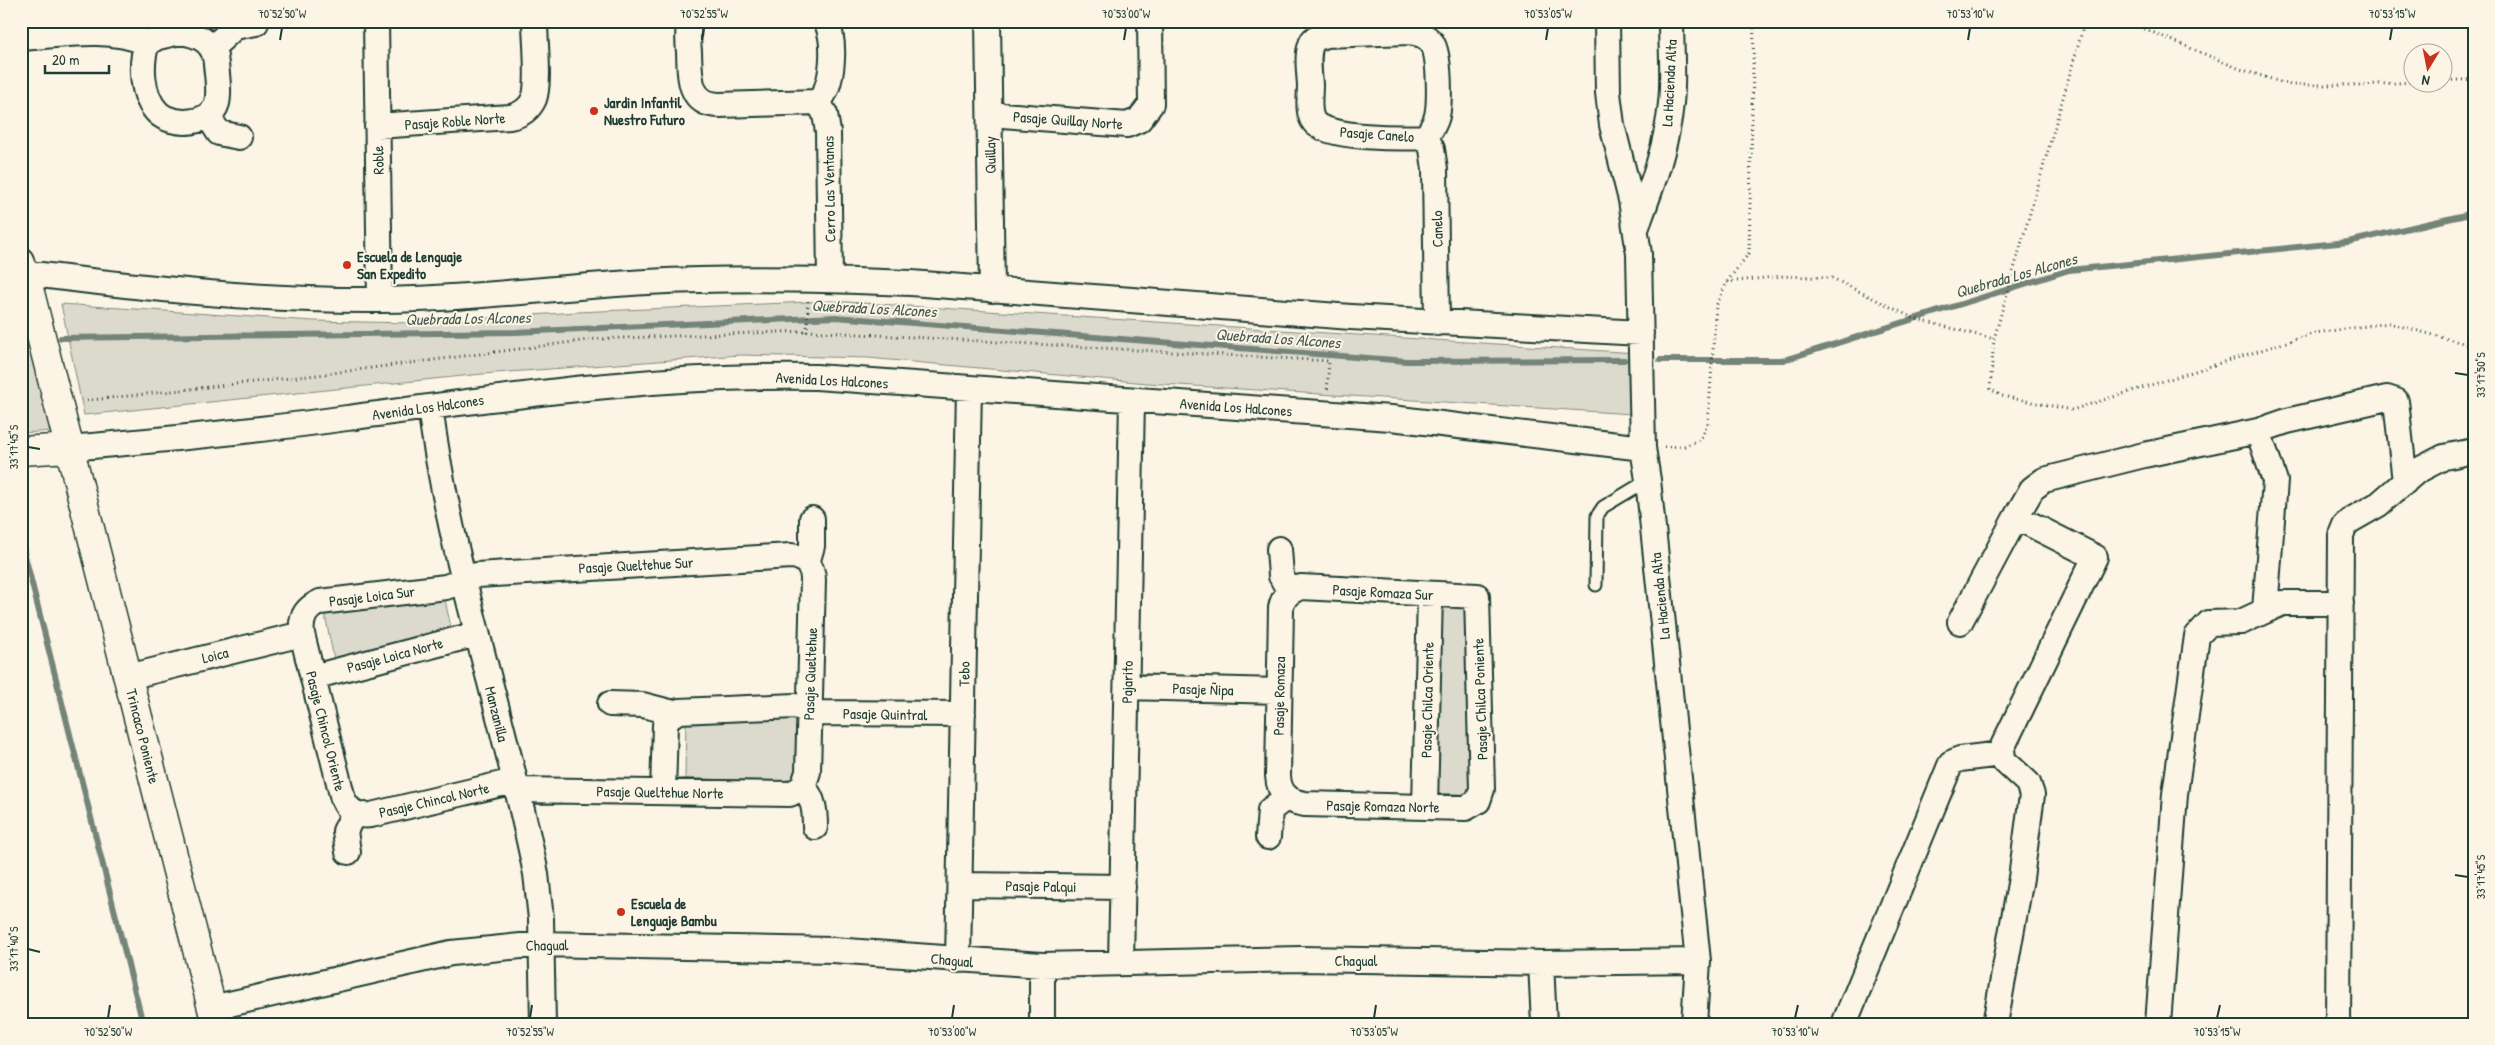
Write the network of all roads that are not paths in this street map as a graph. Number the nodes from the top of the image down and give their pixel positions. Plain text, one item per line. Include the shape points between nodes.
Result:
1 (376, 21) edge
2 (535, 21) edge
3 (690, 21) edge
4 (826, 21) edge
5 (988, 21) edge
6 (1150, 21) edge
7 (1607, 21) edge
8 (1671, 21) edge
9 (256, 23) dead end
10 (1309, 30) edge
11 (21, 38) edge
12 (147, 44) junction
13 (212, 48) junction
14 (818, 102) junction
15 (990, 114) junction
16 (208, 116) junction
17 (378, 126) junction
18 (1426, 137) junction
19 (239, 138) dead end
20 (1636, 230) junction
21 (22, 269) edge
22 (819, 279) junction
23 (992, 290) junction
24 (380, 300) junction
25 (1437, 323) junction
26 (1641, 333) junction
27 (969, 388) junction
28 (1132, 400) junction
29 (430, 407) junction
30 (2258, 431) junction
31 (70, 448) junction
32 (1643, 448) junction
33 (21, 451) edge
34 (2474, 451) edge
35 (1648, 480) junction
36 (2406, 482) junction
37 (2016, 517) junction
38 (812, 519) dead end
39 (1279, 548) dead end
40 (807, 562) junction
41 (464, 580) junction
42 (1596, 585) dead end
43 (1290, 592) junction
44 (1430, 594) junction
45 (1477, 596) joint
46 (2341, 603) junction
47 (2265, 610) junction
48 (1960, 622) dead end
49 (302, 634) junction
50 (477, 634) junction
51 (128, 677) junction
52 (313, 677) junction
53 (1127, 687) junction
54 (1280, 691) junction
55 (610, 704) dead end
56 (809, 710) junction
57 (674, 713) junction
58 (963, 714) junction
59 (2001, 754) junction
60 (515, 786) junction
61 (803, 787) junction
62 (663, 792) junction
63 (1286, 797) junction
64 (1478, 801) joint
65 (1425, 806) junction
66 (354, 812) junction
67 (815, 827) dead end
68 (1268, 837) dead end
69 (348, 852) dead end
70 (960, 885) junction
71 (1123, 887) junction
72 (541, 944) junction
73 (958, 960) junction
74 (1698, 961) junction
75 (1541, 963) junction
76 (1122, 964) junction
77 (1042, 965) junction
78 (214, 1016) edge
79 (542, 1024) edge
80 (1042, 1024) edge
81 (1544, 1024) edge
82 (1694, 1024) edge
83 (1844, 1024) edge
84 (1996, 1024) edge
85 (2158, 1024) edge
86 (2338, 1024) edge

1 - 17 street, Roble
2 - 17 street, Pasaje Roble Norte via 536,93 524,112 510,117
3 - 14 street via 690,78 698,98 712,105
4 - 14 street via 830,34 830,82
5 - 15 street, Quillay
6 - 15 street, Pasaje Quillay Norte via 1151,104 1140,120 1126,125
7 - 20 street, La Hacienda Alta via 1612,125
8 - 20 street, La Hacienda Alta via 1668,125 1657,172
9 - 13 street via 235,27
10 - 18 street, Pasaje Canelo via 1310,112 1314,123 1323,129 1356,135
10 - 18 street, Pasaje Canelo via 1325,34 1416,32 1429,40 1437,59 1438,110
11 - 12 street via 102,33
12 - 13 street via 180,32 201,37
12 - 16 street via 142,72 156,111 163,117 178,121 200,120
13 - 16 street via 218,96
14 - 22 street, Cerro Las Ventanas via 825,114 828,132
15 - 23 street, Quillay
16 - 19 street via 219,133
17 - 24 street, Roble
18 - 25 street, Canelo via 1432,149 1435,169
20 - 26 street, La Hacienda Alta via 1641,279
21 - 24 street via 214,294
21 - 31 street, Trincaco Poniente
22 - 23 street
22 - 24 street via 650,282
23 - 25 street
25 - 26 street
26 - 32 street, La Hacienda Alta
27 - 28 street, Avenida Los Halcones
27 - 29 street, Avenida Los Halcones via 816,377 712,377 588,386
27 - 58 street, Tebo
28 - 32 street, Avenida Los Halcones via 1456,425
28 - 53 street, Pajarito
29 - 31 street, Avenida Los Halcones via 261,429
29 - 41 street, Manzanilla via 446,506
30 - 36 street via 2287,420 2393,398 2396,401
30 - 37 street via 2044,480 2032,489
30 - 47 street via 2275,481
31 - 33 street, Avenida Los Halcones
31 - 51 street, Trincaco Poniente
32 - 35 street, La Hacienda Alta
34 - 36 street via 2437,460 2417,471
35 - 42 lane via 1603,507 1597,516
35 - 74 street, La Hacienda Alta
36 - 46 street via 2379,504 2351,520 2343,530
37 - 48 street
37 - 59 street via 2095,558
38 - 40 street, Pasaje Queltehue via 812,546
39 - 43 street via 1281,576
40 - 41 street, Pasaje Queltehue Sur via 797,556 781,556 477,575
40 - 56 street, Pasaje Queltehue via 813,574
41 - 49 street, Pasaje Loica Sur via 446,587 320,602 305,613
41 - 50 street, Manzanilla
43 - 44 street, Pasaje Romaza Sur via 1301,587
43 - 54 street, Pasaje Romaza via 1281,608
44 - 45 street, Pasaje Romaza Sur
44 - 65 street, Pasaje Chilca Oriente
45 - 64 street, Pasaje Chilca Poniente via 1482,789
46 - 47 street via 2282,603
46 - 86 street
47 - 85 street via 2241,622 2208,623 2196,636 2175,794
49 - 51 street, Loica
49 - 52 street, Pasaje Chincol Oriente
50 - 52 street, Pasaje Loica Norte
50 - 60 street, Manzanilla
51 - 78 street, Trincaco Poniente
52 - 66 street, Pasaje Chincol Oriente via 343,799
53 - 54 street, Pasaje Ñipa
53 - 71 street, Pajarito
54 - 63 street, Pasaje Romaza via 1278,784
55 - 57 street via 643,705
56 - 57 street, Pasaje Quintral via 795,706
56 - 58 street, Pasaje Quintral via 818,713
56 - 61 street, Pasaje Queltehue via 807,778
57 - 62 street via 665,725
58 - 70 street, Tebo
59 - 83 street via 1950,763
59 - 84 street via 2006,765 2028,783 2032,795
60 - 62 street, Pasaje Queltehue Norte
60 - 66 street, Pasaje Chincol Norte via 371,815
60 - 72 street, Manzanilla via 536,874
61 - 62 street, Pasaje Queltehue Norte via 790,794
61 - 67 street via 814,806
63 - 65 street, Pasaje Romaza Norte via 1305,804
63 - 68 street via 1270,810
64 - 65 street, Pasaje Romaza Norte via 1466,808
66 - 69 street via 345,831
70 - 71 street, Pasaje Palqui
70 - 73 street, Tebo
71 - 76 street, Pajarito
72 - 73 street, Chagual via 834,950
72 - 78 street, Chagual via 451,953
72 - 79 street, Manzanilla
73 - 77 street, Chagual
74 - 75 street, Chagual
74 - 82 street, La Hacienda Alta
75 - 76 street, Chagual via 1300,959
75 - 81 street
76 - 77 street, Chagual
77 - 80 street

